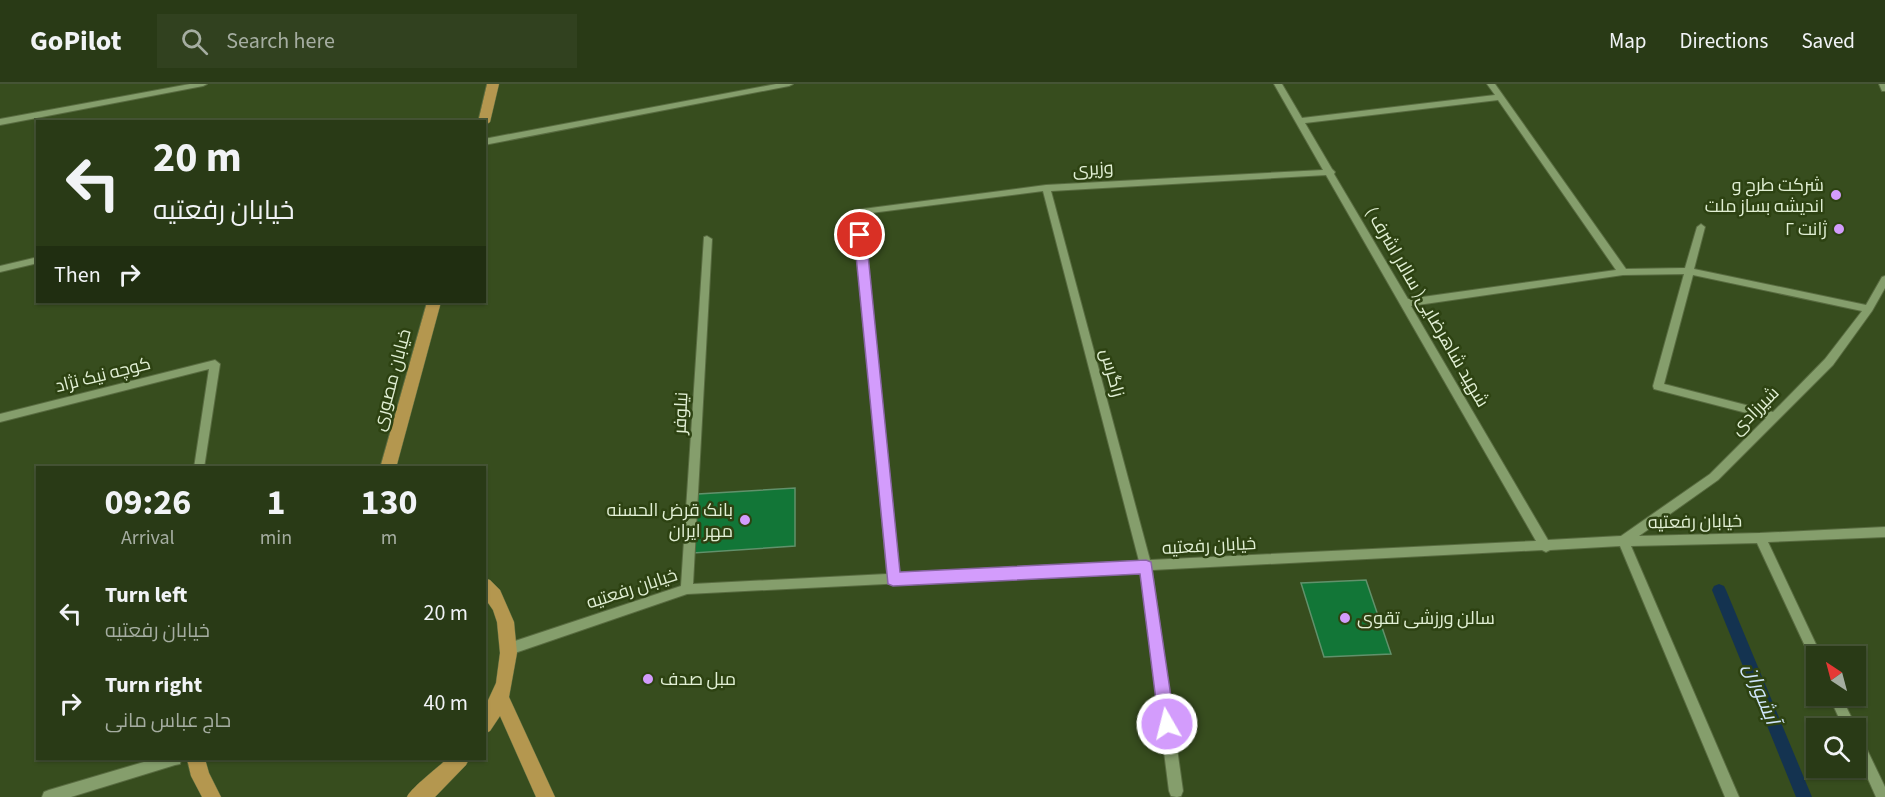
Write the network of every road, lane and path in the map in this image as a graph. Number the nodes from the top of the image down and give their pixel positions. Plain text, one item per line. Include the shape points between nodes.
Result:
1 (203, 84) edge
2 (493, 84) edge
3 (789, 84) edge
4 (1278, 84) edge
5 (1491, 84) edge
6 (1883, 84) edge
7 (1885, 89) edge
8 (1500, 97) junction
9 (484, 120) edge
10 (1300, 121) junction
11 (0, 122) edge
12 (486, 142) edge
13 (1331, 172) junction
14 (1047, 188) junction
15 (1701, 227) dead end
16 (707, 239) dead end
17 (36, 260) edge
18 (0, 269) edge
19 (1690, 271) junction
20 (1623, 272) junction
21 (1885, 279) edge
22 (434, 303) edge
23 (1407, 303) junction
24 (1869, 309) junction
25 (1773, 416) junction
26 (0, 417) edge
27 (199, 466) edge
28 (389, 466) edge
29 (1885, 532) edge
30 (1760, 538) junction
31 (1623, 541) junction
32 (1546, 547) junction
33 (1146, 567) junction
34 (893, 579) junction
35 (486, 587) edge
36 (687, 589) junction
37 (1811, 646) edge
38 (509, 649) junction
39 (500, 697) junction
40 (486, 722) edge
41 (172, 760) edge
42 (196, 760) edge
43 (459, 760) edge
44 (1866, 760) edge
45 (1176, 791) dead end
46 (49, 797) edge
47 (212, 797) edge
48 (416, 797) edge
49 (546, 797) edge
50 (1732, 797) edge
51 (1883, 797) edge

1 - 11 street
2 - 9 main road
3 - 12 street
4 - 10 street, شهید شاهرضایی( سالار اشرف )
5 - 8 street
6 - 7 street
8 - 10 street
8 - 20 street
10 - 13 street, شهید شاهرضایی( سالار اشرف )
13 - 14 street, وزیری
13 - 23 street, شهید شاهرضایی( سالار اشرف )
14 - 33 street, زاگرس
14 - 34 street, وزیری via 858,212
15 - 19 street
16 - 36 street, نیلوفر
17 - 18 street
19 - 20 street
19 - 24 street
19 - 25 street via 1658,386
20 - 23 street
21 - 24 street, شیرزادی
22 - 28 main road, خیابان مصوری
23 - 32 street, شهید شاهرضایی( سالار اشرف )
24 - 25 street, شیرزادی via 1829,362
25 - 31 street, شیرزادی via 1714,477
26 - 27 street, کوچه نیک نژاد via 214,364
29 - 30 street, خیابان رفعتیه
30 - 31 street, خیابان رفعتیه
30 - 37 street
31 - 32 street, خیابان رفعتیه
31 - 50 street
32 - 33 street, خیابان رفعتیه
33 - 34 street, خیابان رفعتیه
33 - 45 street, زاگرس
34 - 36 street, خیابان رفعتیه
35 - 38 main road via 504,616
36 - 38 street, خیابان رفعتیه
38 - 39 main road
39 - 40 main road
39 - 49 main road
41 - 46 street
42 - 47 main road
43 - 48 main road
44 - 51 street

